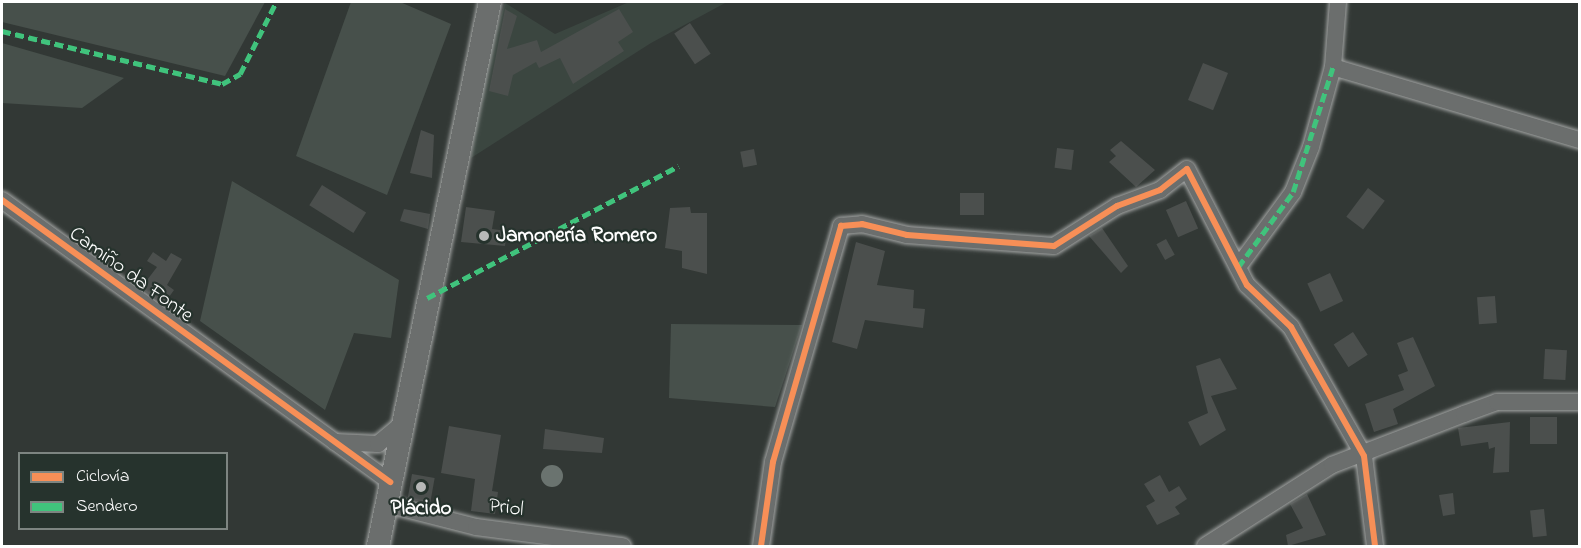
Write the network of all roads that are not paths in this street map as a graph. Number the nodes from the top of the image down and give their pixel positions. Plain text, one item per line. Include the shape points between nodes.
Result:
1 (490, 2) edge
2 (1338, 2) edge
3 (1333, 67) junction
4 (1580, 140) edge
5 (2, 200) edge
6 (1238, 267) junction
7 (1580, 402) edge
8 (402, 424) junction
9 (328, 441) junction
10 (358, 446) junction
11 (1364, 456) junction
12 (392, 474) junction
13 (386, 504) junction
14 (378, 546) edge
15 (623, 546) edge
16 (761, 546) edge
17 (1205, 546) edge
18 (1375, 546) edge

1 - 8 main road
2 - 3 street
3 - 4 street
3 - 6 street via 1293,192
5 - 9 street, Camiño da Fonte
6 - 11 street via 1247,285 1291,327
6 - 16 street via 1186,169 1160,190 1117,206 1054,246 907,235 862,224 841,226 773,462
7 - 11 street via 1497,402
8 - 10 street via 378,444
8 - 12 main road
9 - 10 street
9 - 12 street, Camiño da Fonte
10 - 12 street via 380,453
11 - 17 street via 1332,465
11 - 18 street
12 - 13 main road
13 - 14 main road
13 - 15 street, Priol via 476,527

